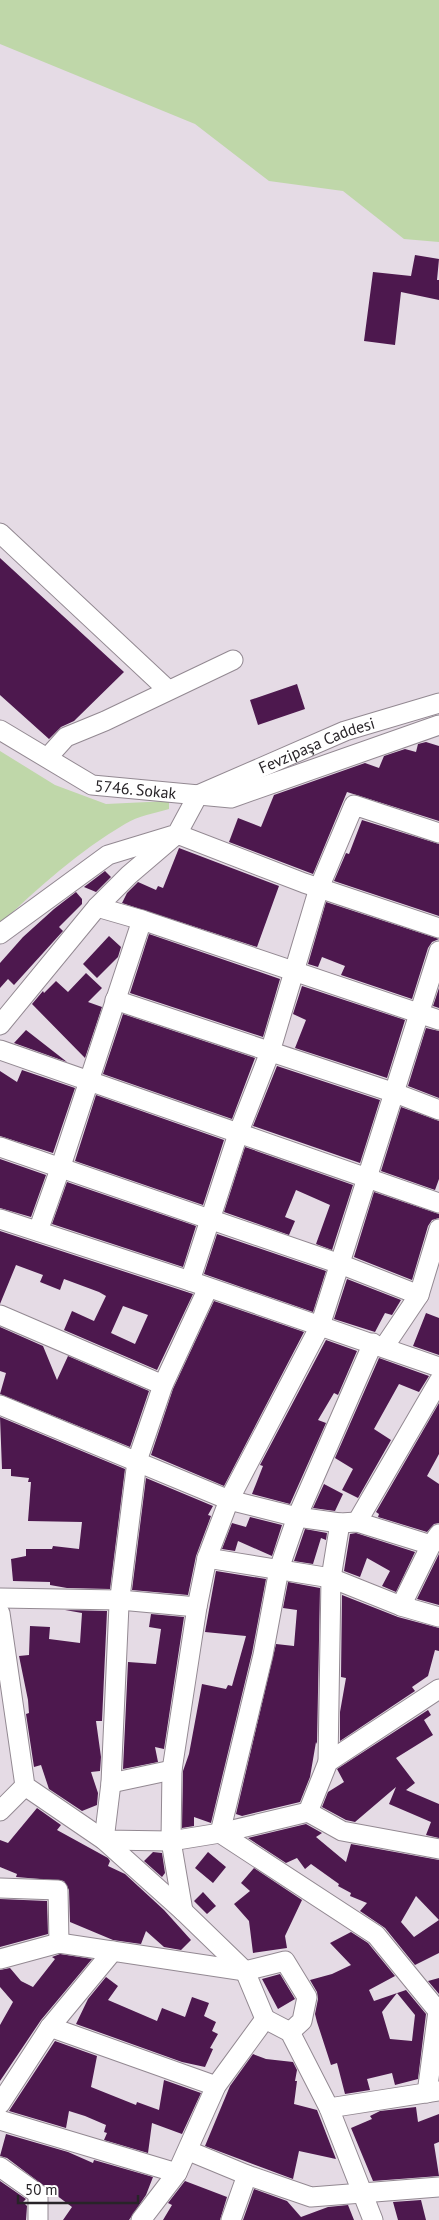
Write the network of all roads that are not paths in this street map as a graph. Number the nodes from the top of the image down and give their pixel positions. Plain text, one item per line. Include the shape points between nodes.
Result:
1 (0, 533) edge
2 (233, 660) dead end
3 (168, 690) junction
4 (439, 703) edge
5 (439, 725) edge
6 (0, 730) edge
7 (48, 758) junction
8 (198, 795) junction
9 (439, 833) edge
10 (177, 834) junction
11 (319, 888) junction
12 (97, 907) junction
13 (142, 920) junction
14 (439, 928) edge
15 (0, 934) edge
16 (439, 951) edge
17 (295, 973) junction
18 (115, 1000) junction
19 (418, 1013) junction
20 (439, 1020) edge
21 (0, 1025) edge
22 (0, 1050) edge
23 (270, 1052) junction
24 (89, 1081) junction
25 (395, 1093) junction
26 (439, 1110) edge
27 (238, 1134) junction
28 (0, 1147) edge
29 (60, 1169) junction
30 (368, 1177) junction
31 (439, 1203) edge
32 (0, 1220) edge
33 (209, 1220) junction
34 (439, 1230) edge
35 (38, 1231) junction
36 (340, 1264) junction
37 (190, 1281) junction
38 (208, 1288) junction
39 (419, 1295) junction
40 (0, 1315) edge
41 (320, 1326) junction
42 (378, 1345) junction
43 (439, 1367) edge
44 (439, 1381) edge
45 (163, 1385) junction
46 (0, 1405) edge
47 (138, 1461) junction
48 (229, 1500) junction
49 (297, 1517) junction
50 (348, 1523) junction
51 (435, 1539) edge
52 (207, 1558) junction
53 (279, 1569) junction
54 (330, 1578) junction
55 (0, 1598) edge
56 (120, 1600) junction
57 (401, 1606) junction
58 (197, 1607) junction
59 (0, 1613) edge
60 (439, 1617) edge
61 (439, 1689) edge
62 (328, 1762) junction
63 (172, 1770) junction
64 (110, 1783) junction
65 (25, 1786) junction
66 (0, 1811) edge
67 (308, 1812) junction
68 (220, 1832) junction
69 (104, 1840) junction
70 (171, 1841) junction
71 (439, 1850) edge
72 (0, 1888) edge
73 (183, 1911) junction
74 (59, 1942) junction
75 (113, 1951) junction
76 (0, 1959) edge
77 (245, 1971) junction
78 (438, 2011) edge
79 (264, 2019) junction
80 (50, 2027) junction
81 (290, 2032) junction
82 (216, 2086) junction
83 (433, 2092) edge
84 (0, 2104) edge
85 (329, 2108) junction
86 (0, 2120) edge
87 (189, 2151) junction
88 (0, 2168) edge
89 (177, 2173) junction
90 (247, 2175) junction
91 (439, 2187) edge
92 (363, 2194) junction
93 (38, 2220) edge
94 (142, 2220) edge
95 (231, 2220) edge
96 (373, 2220) edge

1 - 3 street
2 - 3 street
3 - 7 street via 66,737
4 - 8 street, Fevzipaşa Caddesi via 345,732
5 - 8 street, Fevzipaşa Caddesi via 231,798
6 - 7 street, 5746. Sokak
7 - 8 street, 5746. Sokak via 92,784
8 - 10 street
9 - 11 street via 354,805
10 - 11 street
10 - 12 street
10 - 15 street via 108,855
11 - 14 street
11 - 17 street
12 - 13 street
12 - 21 street
13 - 17 street
13 - 18 street
16 - 19 street
17 - 19 street
17 - 23 street
18 - 23 street
18 - 24 street
19 - 20 street
19 - 25 street
22 - 24 street
23 - 25 street
23 - 27 street
24 - 27 street
24 - 29 street
25 - 26 street
25 - 30 street
27 - 30 street
27 - 33 street
28 - 29 street
29 - 33 street
29 - 35 street
30 - 31 street
30 - 36 street
32 - 35 street
33 - 36 street
33 - 37 street
34 - 39 street
35 - 37 street
36 - 39 street
36 - 41 street
37 - 38 street
38 - 41 street
38 - 45 street
39 - 42 street
40 - 45 street
41 - 42 street
41 - 48 street
42 - 43 street
42 - 49 street
44 - 50 street
45 - 47 street
46 - 47 street
47 - 48 street
47 - 56 street
48 - 49 street
48 - 52 street
49 - 50 street
49 - 53 street
50 - 51 street
50 - 54 street
51 - 57 street
52 - 53 street
52 - 58 street
53 - 54 street
53 - 68 street via 264,1655
54 - 57 street
54 - 62 street
55 - 56 street
56 - 58 street
56 - 64 street
57 - 60 street
58 - 63 street
59 - 65 street
61 - 62 street
62 - 67 street
63 - 64 street
63 - 70 street
64 - 69 street
65 - 66 street
65 - 69 street
67 - 68 street
67 - 71 street via 342,1831
68 - 70 street
68 - 78 street via 376,1935
69 - 70 street
69 - 73 street
70 - 73 street
72 - 74 street via 58,1890
73 - 77 street
74 - 75 street
74 - 76 street
75 - 77 street
75 - 80 street
77 - 79 street
77 - 81 street via 285,1961 307,1998 302,2021
78 - 83 street
79 - 81 street
79 - 82 street
80 - 82 street
80 - 84 street
81 - 85 street
82 - 87 street
83 - 85 street
85 - 92 street
86 - 89 street
87 - 89 street
87 - 90 street
88 - 93 street via 38,2194
89 - 94 street
90 - 92 street via 311,2197
90 - 95 street
91 - 92 street
92 - 96 street

